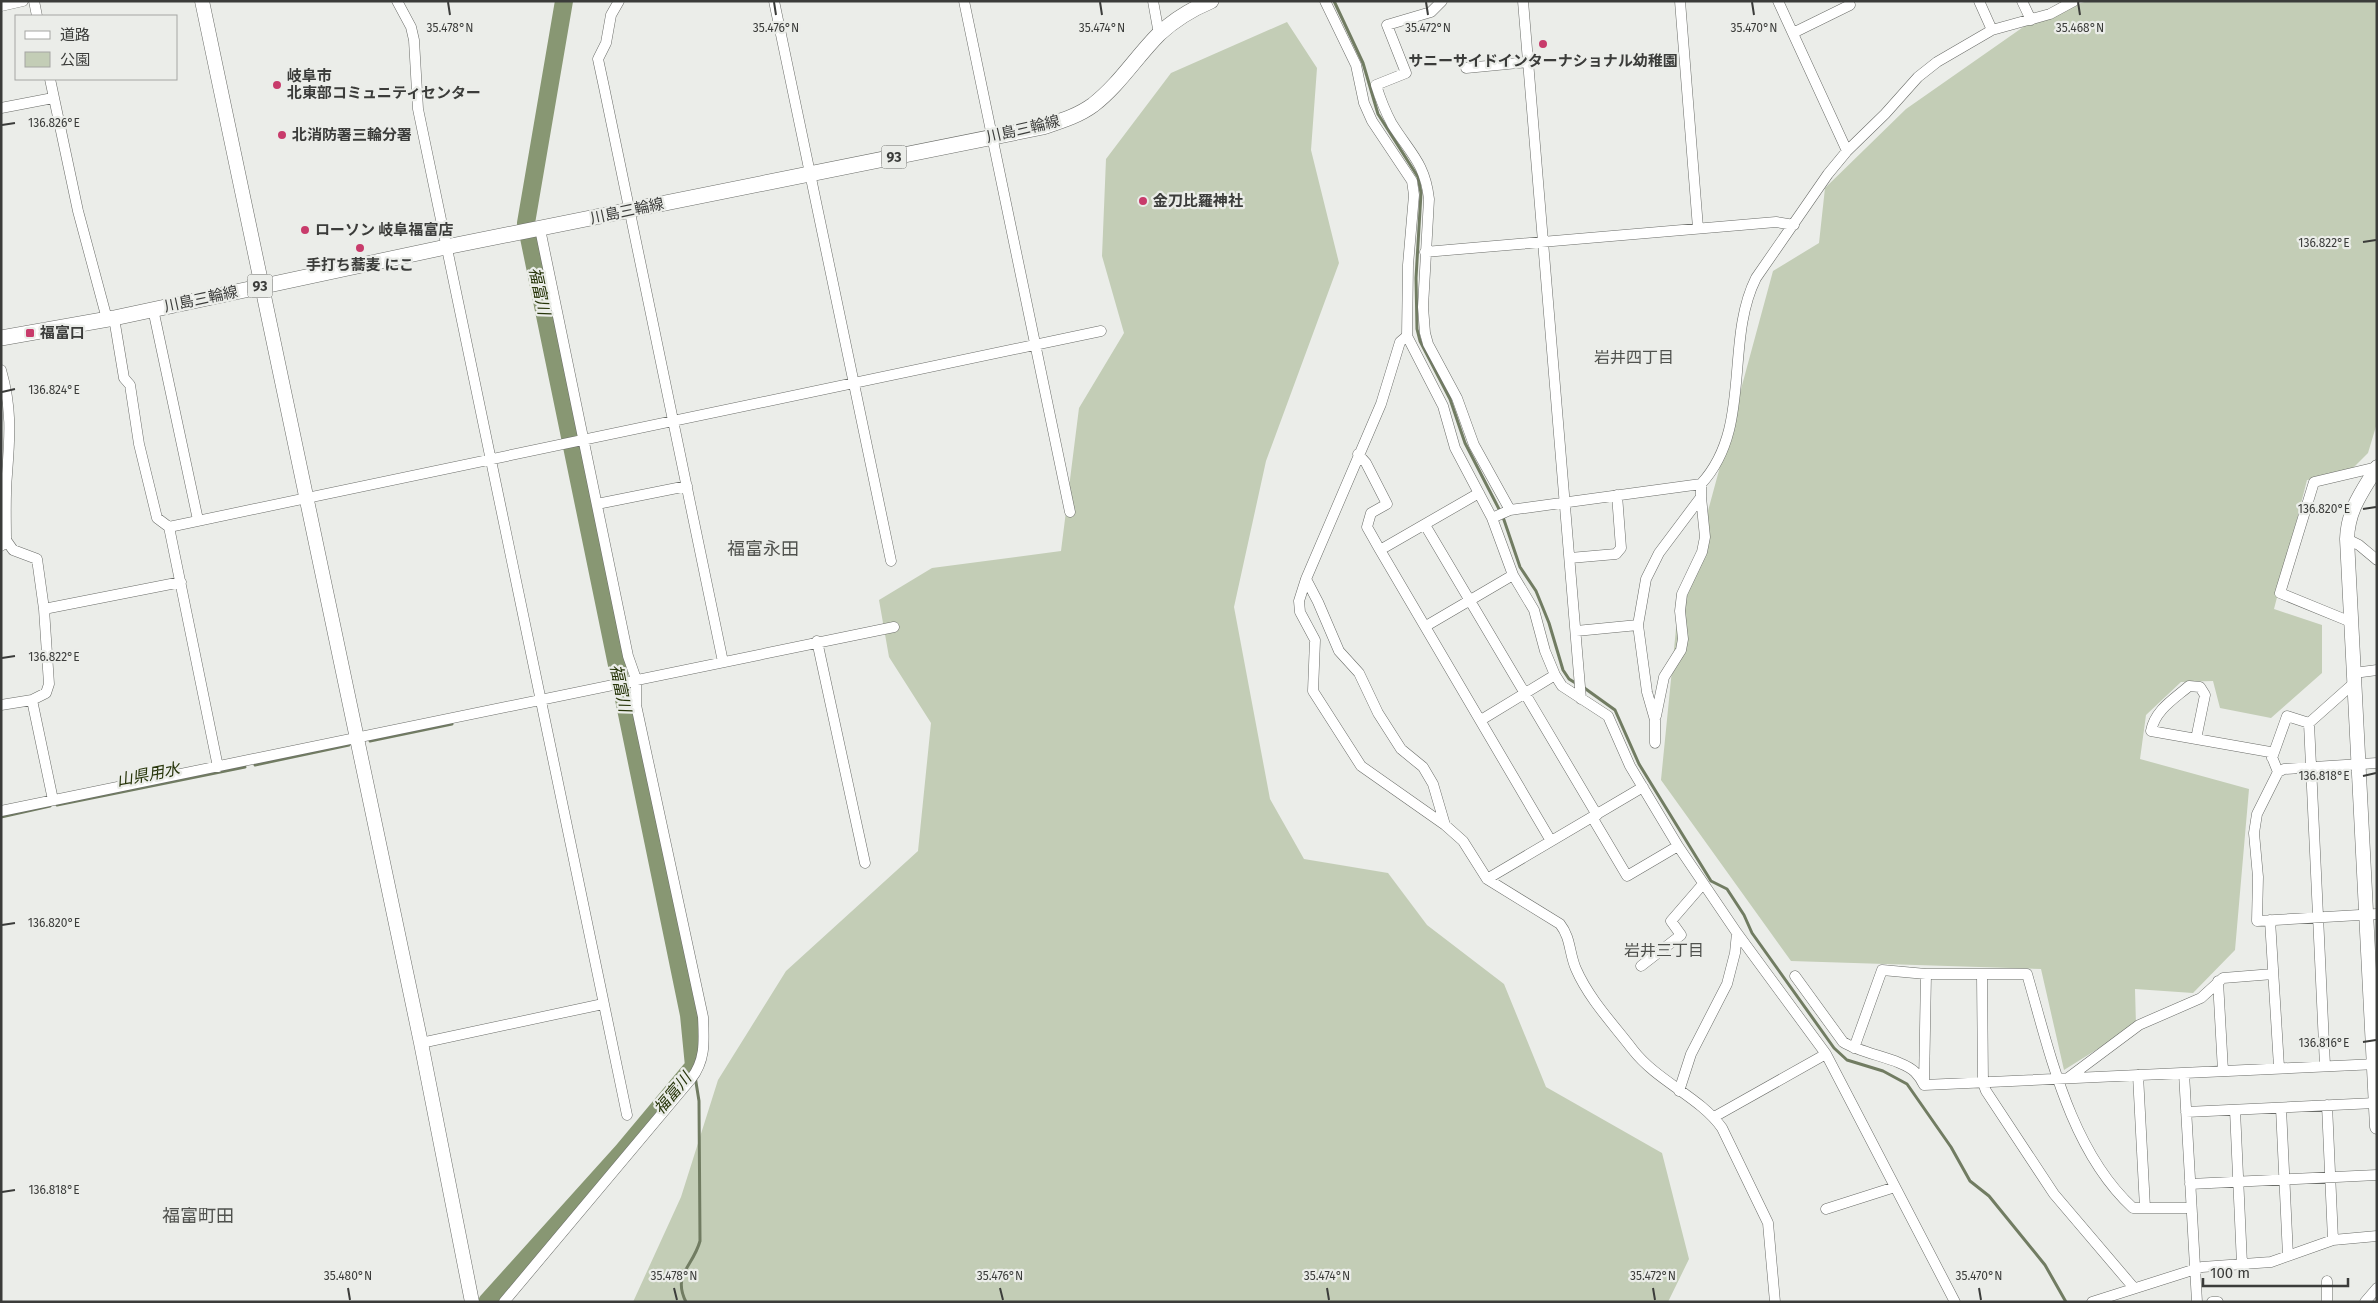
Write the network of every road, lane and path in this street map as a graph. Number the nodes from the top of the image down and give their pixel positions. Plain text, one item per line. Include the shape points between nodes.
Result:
1 (23, 1) edge
2 (34, 1) edge
3 (202, 1) edge
4 (398, 1) edge
5 (620, 1) edge
6 (774, 1) edge
7 (964, 1) edge
8 (1153, 1) edge
9 (1211, 1) edge
10 (1326, 1) edge
11 (1442, 1) edge
12 (1523, 1) edge
13 (1680, 1) edge
14 (1778, 1) edge
15 (1979, 1) edge
16 (2022, 1) edge
17 (2069, 2) edge
18 (1850, 5) dead end
19 (1, 6) edge
20 (37, 15) edge
21 (2030, 20) junction
22 (1992, 30) junction
23 (1793, 33) junction
24 (1159, 34) junction
25 (1528, 62) junction
26 (1466, 68) dead end
27 (50, 80) edge
28 (53, 98) junction
29 (1, 108) edge
30 (993, 137) junction
31 (1847, 151) junction
32 (811, 173) junction
33 (629, 210) junction
34 (1794, 225) junction
35 (1698, 228) junction
36 (538, 230) junction
37 (1543, 242) junction
38 (446, 247) junction
39 (1425, 252) junction
40 (261, 286) junction
41 (154, 309) junction
42 (110, 318) junction
43 (1101, 331) dead end
44 (1407, 336) junction
45 (1, 338) edge
46 (1037, 344) junction
47 (1, 370) edge
48 (853, 382) junction
49 (674, 421) junction
50 (582, 440) junction
51 (1358, 454) junction
52 (491, 458) junction
53 (2377, 467) edge
54 (1701, 484) junction
55 (687, 486) junction
56 (1479, 492) junction
57 (1617, 495) junction
58 (1701, 497) junction
59 (306, 498) junction
60 (1565, 502) junction
61 (596, 504) junction
62 (1070, 512) dead end
63 (1501, 514) junction
64 (198, 520) junction
65 (1426, 525) junction
66 (169, 527) junction
67 (2347, 539) junction
68 (4, 543) edge
69 (1380, 550) junction
70 (1570, 558) junction
71 (2377, 560) edge
72 (891, 561) dead end
73 (1512, 575) junction
74 (1306, 578) junction
75 (181, 582) junction
76 (1470, 600) junction
77 (44, 609) junction
78 (2351, 622) junction
79 (1638, 624) junction
80 (1426, 626) junction
81 (894, 627) dead end
82 (1576, 631) junction
83 (817, 641) junction
84 (723, 662) junction
85 (2377, 670) edge
86 (1555, 675) junction
87 (2354, 678) junction
88 (633, 680) junction
89 (1525, 693) junction
90 (1581, 694) junction
91 (32, 700) junction
92 (541, 700) junction
93 (1, 705) edge
94 (1480, 720) junction
95 (1656, 720) junction
96 (2308, 723) junction
97 (357, 739) junction
98 (2196, 739) junction
99 (1655, 743) dead end
100 (2272, 758) junction
101 (2377, 763) edge
102 (2358, 764) junction
103 (218, 767) junction
104 (2310, 767) junction
105 (2278, 772) junction
106 (1643, 788) junction
107 (53, 800) junction
108 (1, 811) edge
109 (1594, 816) junction
110 (1445, 825) junction
111 (1551, 841) junction
112 (1678, 846) junction
113 (865, 863) dead end
114 (1487, 879) junction
115 (1703, 884) junction
116 (2371, 914) edge
117 (2318, 917) junction
118 (2270, 920) junction
119 (1737, 933) junction
120 (1641, 966) dead end
121 (1926, 974) junction
122 (2273, 974) junction
123 (1982, 975) junction
124 (1795, 976) dead end
125 (2218, 981) junction
126 (603, 1004) junction
127 (421, 1043) junction
128 (1854, 1048) junction
129 (1826, 1054) junction
130 (2375, 1064) edge
131 (2325, 1066) junction
132 (2279, 1067) junction
133 (2224, 1070) junction
134 (2184, 1073) junction
135 (2138, 1075) junction
136 (2063, 1078) junction
137 (1983, 1083) junction
138 (1924, 1085) junction
139 (1679, 1091) junction
140 (2376, 1103) junction
141 (2327, 1105) junction
142 (2281, 1108) junction
143 (2235, 1110) junction
144 (2186, 1112) junction
145 (627, 1116) dead end
146 (1714, 1117) junction
147 (2377, 1127) edge
148 (2377, 1175) edge
149 (2330, 1177) junction
150 (2284, 1179) junction
151 (2238, 1182) junction
152 (2190, 1184) junction
153 (1895, 1187) junction
154 (2145, 1208) junction
155 (2191, 1208) junction
156 (1826, 1209) dead end
157 (2377, 1236) edge
158 (2333, 1240) junction
159 (2288, 1256) junction
160 (2242, 1264) junction
161 (2194, 1269) junction
162 (2328, 1281) dead end
163 (2134, 1288) junction
164 (2377, 1288) edge
165 (2106, 1300) edge
166 (472, 1302) edge
167 (504, 1302) edge
168 (1775, 1302) edge
169 (1955, 1302) edge
170 (2092, 1302) edge
171 (2197, 1302) edge
172 (2212, 1302) edge
173 (2218, 1302) edge
174 (2327, 1302) edge
175 (2365, 1302) edge

1 - 19 street
2 - 20 street
3 - 40 street
4 - 38 street via 412,27 418,109
5 - 33 street via 611,15 598,64
6 - 32 street
7 - 30 street
8 - 24 street
9 - 24 main road, 川島三輪線 / 93 via 1185,14
10 - 44 street via 1356,65 1364,103 1372,121 1412,181
11 - 39 street via 1431,12 1387,25 1406,73 1376,84 1392,124 1424,170 1429,199
12 - 25 street
13 - 35 street
14 - 23 street
15 - 22 street
16 - 21 street
17 - 21 street via 2050,14
18 - 23 street
21 - 22 street
22 - 31 street via 1918,77
23 - 31 street
24 - 30 main road, 川島三輪線 / 93 via 1124,76 1092,106 1070,118
25 - 26 street
25 - 37 street
27 - 28 street
28 - 29 street
28 - 42 street via 78,211
30 - 32 main road, 川島三輪線 / 93
30 - 46 street
31 - 34 street
32 - 33 main road, 川島三輪線 / 93
32 - 48 street
33 - 36 main road, 川島三輪線 / 93
33 - 49 street
34 - 35 street via 1776,222
34 - 54 street via 1748,294 1728,438 1720,459
35 - 37 street
36 - 38 main road, 川島三輪線 / 93
36 - 50 street
37 - 39 street
37 - 60 street
38 - 40 main road, 川島三輪線 / 93
38 - 52 street
39 - 63 street via 1422,307 1428,344 1458,398
40 - 41 main road, 川島三輪線 / 93
40 - 59 street
41 - 42 main road, 川島三輪線 / 93
41 - 64 street
42 - 45 main road, 川島三輪線 / 93
42 - 66 street via 124,378 130,385 138,444 157,518
43 - 46 street
44 - 51 street via 1400,342 1381,404
44 - 56 street via 1443,406 1455,448
46 - 48 street
46 - 62 street
47 - 68 street via 10,416
48 - 49 street
48 - 72 street
49 - 50 street
49 - 55 street
50 - 52 street
50 - 61 street
51 - 69 street via 1387,504 1371,513 1367,527
51 - 74 street
52 - 59 street
52 - 92 street
53 - 67 street via 2351,510
53 - 78 street via 2314,482 2280,593
54 - 57 street
54 - 58 street
55 - 61 street
55 - 84 street
56 - 63 street
56 - 65 street
57 - 60 street
57 - 70 street via 1621,548 1616,554
58 - 79 street via 1658,553 1646,579
58 - 95 street via 1704,544 1682,594 1681,650 1664,677
59 - 64 street
59 - 97 street
60 - 63 street
60 - 70 street
61 - 88 street
63 - 73 street via 1505,559
64 - 66 street
65 - 69 street
65 - 76 street
66 - 75 street
67 - 71 street via 2360,545
67 - 78 street
68 - 77 street via 37,559
69 - 80 street
70 - 82 street
73 - 76 street
73 - 86 street via 1534,610
74 - 110 street via 1339,651 1359,673 1378,713 1401,749 1423,767 1433,784
74 - 110 street via 1299,601 1300,612 1314,640 1313,691 1322,708 1361,766
75 - 77 street
75 - 103 street
76 - 80 street
76 - 89 street
77 - 91 street via 49,684 46,693
78 - 87 street
79 - 82 street
79 - 95 street via 1647,692
80 - 94 street
81 - 83 street
82 - 90 street
83 - 84 street
83 - 113 street
84 - 88 street
85 - 87 street
86 - 89 street
86 - 90 street via 1562,686
87 - 96 street
87 - 102 street
88 - 92 street
88 - 167 street via 704,1017 704,1046 695,1075
89 - 94 street
89 - 109 street
90 - 106 street via 1608,716
91 - 93 street
91 - 107 street
92 - 97 street
92 - 126 street
94 - 111 street
95 - 99 street
96 - 100 street via 2286,716
96 - 104 street
97 - 103 street
97 - 127 street
98 - 98 street via 2151,731 2153,719 2159,711 2189,686 2200,687 2206,695
98 - 100 street via 2270,752
100 - 105 street
101 - 102 street
102 - 104 street
102 - 116 street
103 - 107 street
104 - 105 street
104 - 117 street
105 - 118 street via 2257,814 2254,832 2257,921
106 - 109 street
106 - 112 street
107 - 108 street
109 - 111 street
109 - 112 street via 1627,876
110 - 114 street via 1464,841
111 - 114 street
112 - 115 street
114 - 139 street via 1560,924 1568,934 1576,968 1585,985 1635,1053
115 - 119 street
115 - 120 street via 1672,921 1681,935
116 - 117 street
116 - 130 street
117 - 118 street
117 - 131 street
118 - 122 street
119 - 129 street
119 - 139 street via 1727,984 1692,1054
121 - 123 street
121 - 128 street via 1882,970
121 - 138 street
122 - 125 street
122 - 132 street
123 - 136 street via 2027,974
123 - 137 street
124 - 128 street via 1843,1042
125 - 133 street
125 - 136 street via 2201,998 2140,1025
126 - 127 street
126 - 145 street
127 - 166 street
128 - 138 street via 1915,1071
129 - 146 street
129 - 153 street
130 - 131 street
130 - 140 street
131 - 132 street
132 - 133 street
133 - 134 street
134 - 135 street
134 - 144 street
135 - 136 street
135 - 154 street
136 - 137 street
136 - 154 street via 2085,1145 2100,1171 2118,1195 2133,1208
137 - 138 street
137 - 163 street via 2054,1194
139 - 146 street
140 - 141 street
140 - 147 street
141 - 142 street
141 - 149 street
142 - 143 street
142 - 150 street
143 - 144 street
143 - 151 street
144 - 152 street
146 - 168 street via 1768,1224
148 - 149 street
149 - 150 street
149 - 158 street
150 - 151 street
150 - 159 street
151 - 152 street
151 - 160 street
152 - 155 street
153 - 156 street
153 - 169 street
154 - 155 street
155 - 161 street
157 - 158 street
158 - 159 street
159 - 160 street via 2271,1262
160 - 161 street
161 - 163 street
161 - 171 street
162 - 174 street
163 - 165 street
164 - 175 street
165 - 170 street
172 - 173 street

